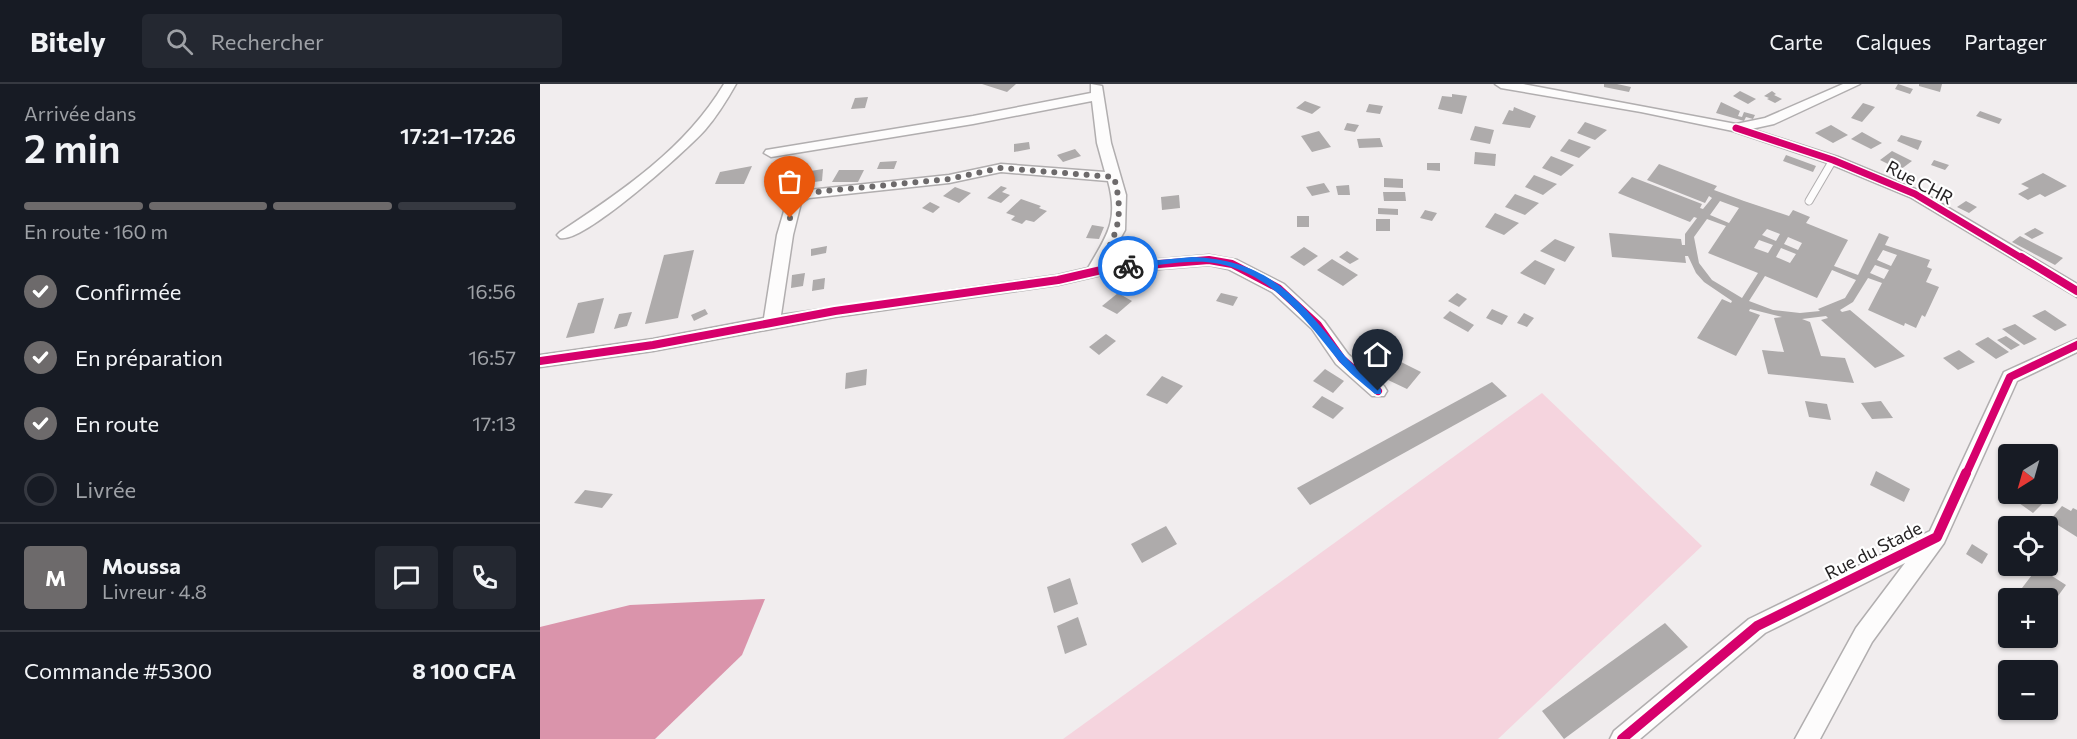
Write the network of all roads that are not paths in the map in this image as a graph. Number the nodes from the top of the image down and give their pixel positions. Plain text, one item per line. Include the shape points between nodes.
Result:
1 (730, 84) edge
2 (1501, 84) edge
3 (1854, 84) edge
4 (1096, 90) edge
5 (1736, 128) junction
6 (771, 153) dead end
7 (1833, 160) junction
8 (1114, 177) junction
9 (1809, 201) dead end
10 (565, 236) dead end
11 (1102, 267) junction
12 (2077, 291) edge
13 (772, 323) junction
14 (2077, 345) edge
15 (540, 361) edge
16 (1378, 391) dead end
17 (1937, 537) junction
18 (1622, 739) edge
19 (1807, 739) edge

1 - 10 street via 712,114 652,172
2 - 5 street, Rue CHR
3 - 5 street via 1769,121
4 - 6 street via 973,120
4 - 8 street
5 - 7 street, Rue CHR
7 - 9 lane
7 - 12 street, Rue CHR via 1915,194
8 - 11 street via 1119,195 1118,230
8 - 13 street via 1001,168 949,179 804,194 795,201 785,235
11 - 13 street via 992,291
11 - 16 street via 1209,260 1232,264 1278,288 1318,326 1342,359
13 - 15 street
14 - 17 street, Rue du Stade via 2010,377
17 - 18 street, Rue du Stade via 1757,626
17 - 19 street via 1864,635

